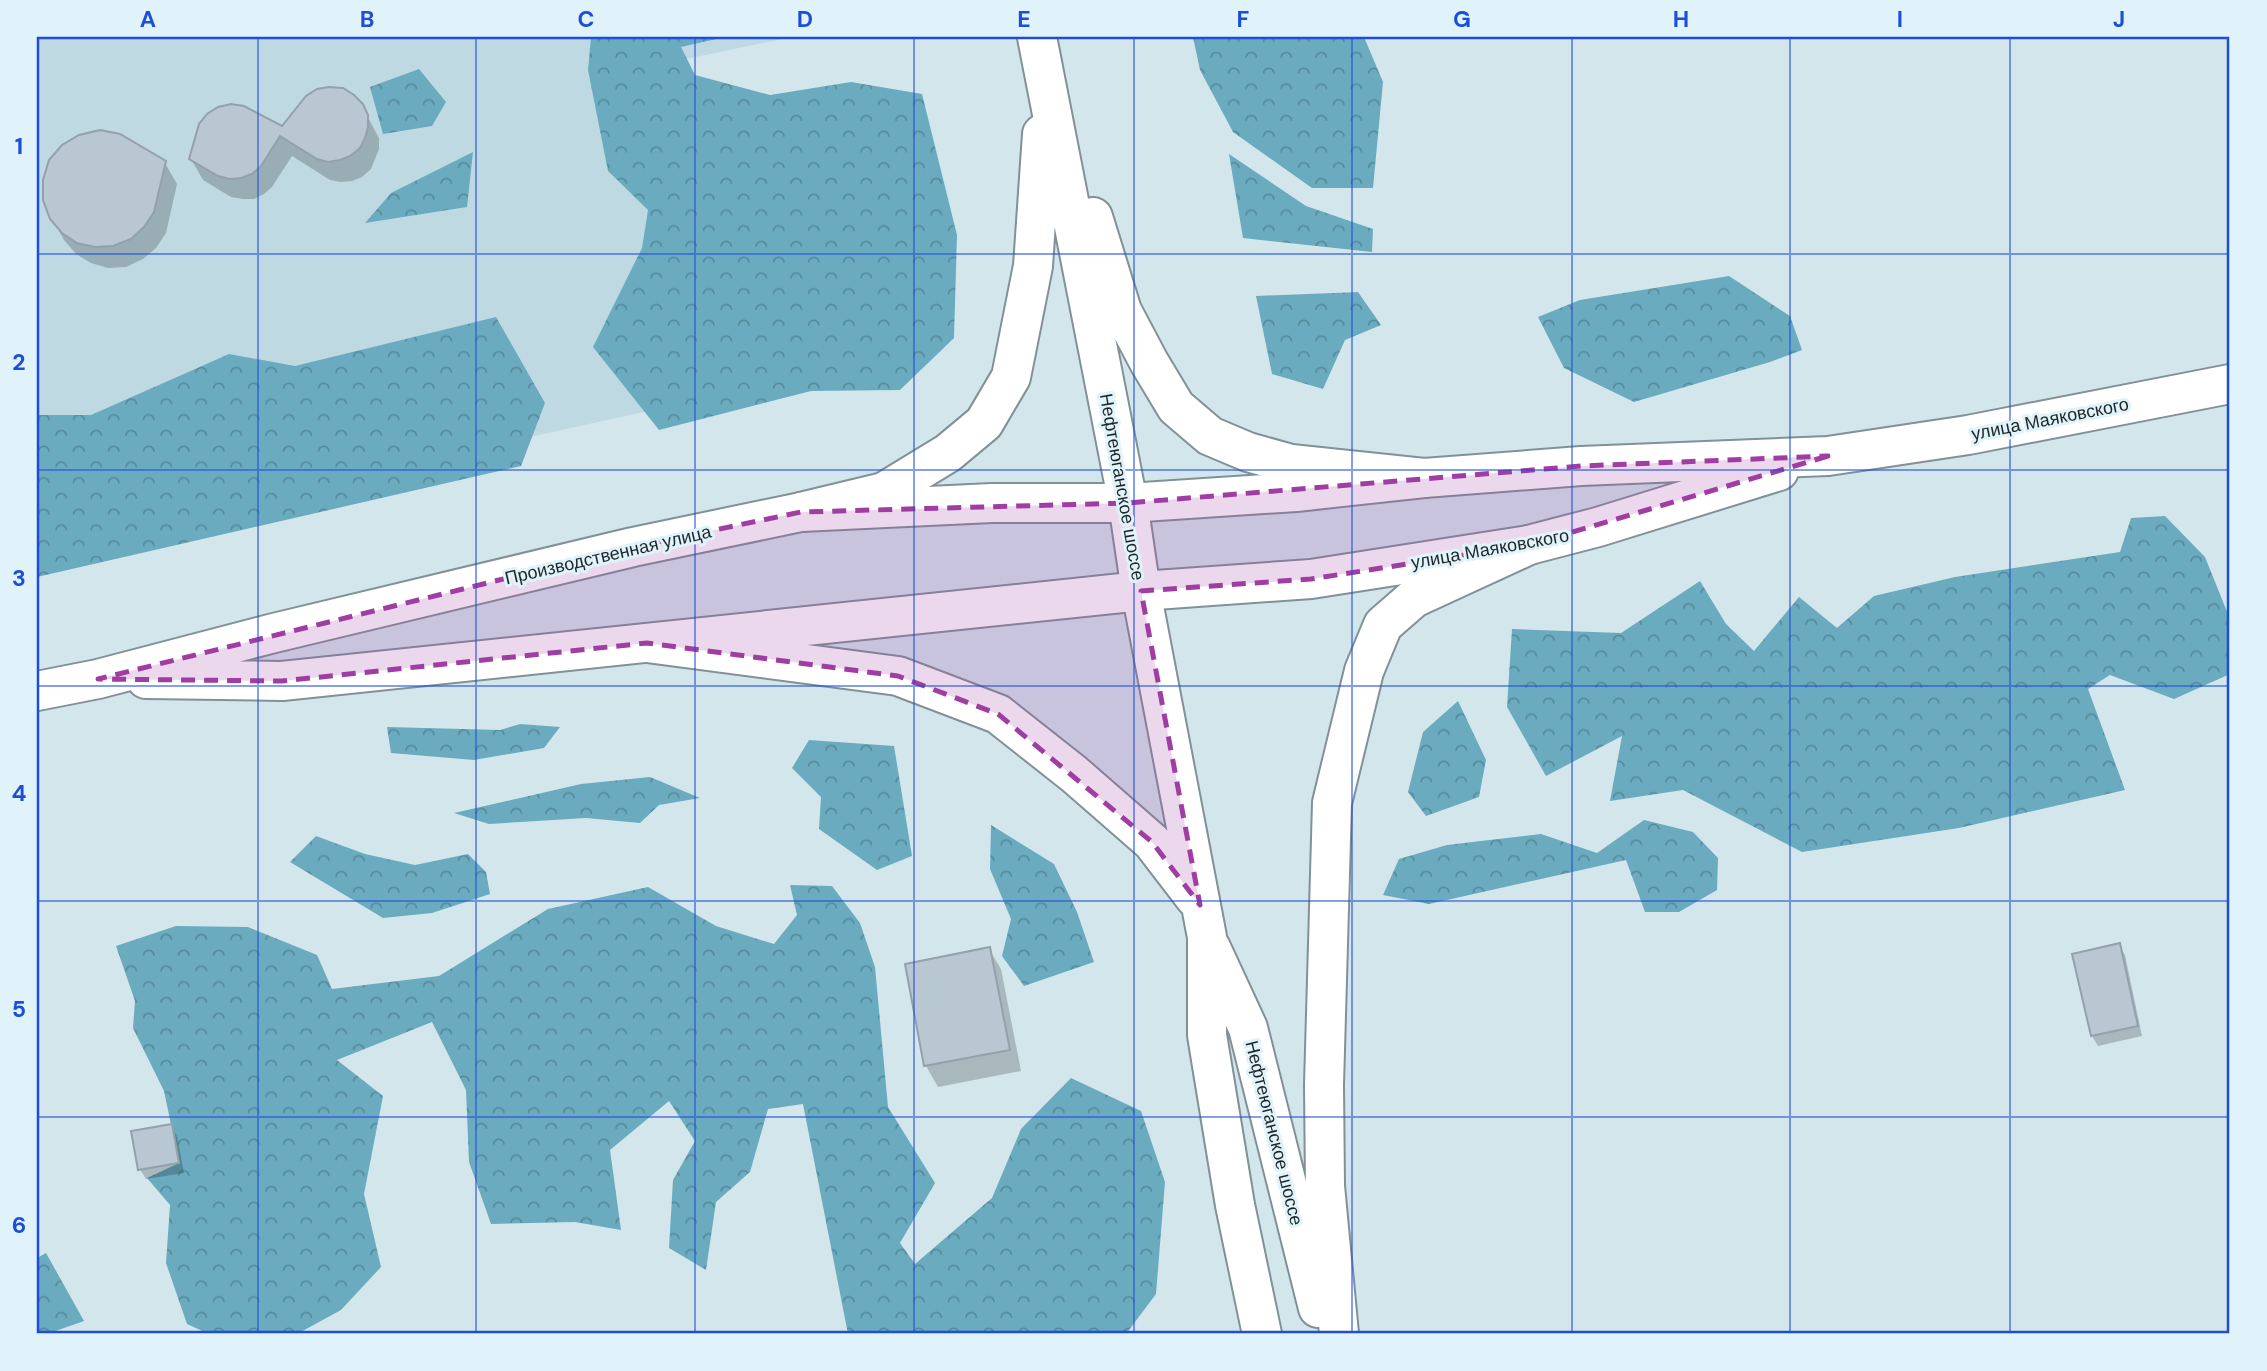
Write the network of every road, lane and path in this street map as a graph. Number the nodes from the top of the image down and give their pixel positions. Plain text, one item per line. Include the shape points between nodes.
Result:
1 (1037, 37) edge
2 (1045, 76) junction
3 (2230, 384) edge
4 (1828, 456) junction
5 (1424, 478) junction
6 (1128, 503) junction
7 (801, 512) junction
8 (1529, 545) junction
9 (1141, 591) junction
10 (647, 643) junction
11 (99, 679) junction
12 (37, 691) edge
13 (1203, 921) junction
14 (1262, 1334) edge
15 (1324, 1334) edge
16 (1339, 1334) edge

1 - 2 main road, Нефтеюганское шоссе
2 - 5 main road via 1122,311 1176,407 1210,436 1248,452 1291,464
2 - 6 main road, Нефтеюганское шоссе
2 - 7 main road via 1033,266 1011,377 984,423 948,453 884,492
3 - 4 main road, улица Маяковского via 1968,435
4 - 5 main road, улица Маяковского
4 - 8 main road, улица Маяковского
5 - 6 main road, улица Маяковского
6 - 7 main road, Производственная улица via 992,503
6 - 9 main road, Нефтеюганское шоссе
7 - 11 main road, Производственная улица via 274,633
8 - 9 main road, улица Маяковского via 1311,579
8 - 16 main road via 1414,598 1383,625 1357,697 1332,803 1327,950 1325,1186
9 - 10 main road, Производственная улица
9 - 13 main road, Нефтеюганское шоссе
10 - 11 main road, Производственная улица via 282,681
10 - 13 main road via 898,676 998,714 1152,842
11 - 12 main road, Производственная улица
13 - 14 main road, Нефтеюганское шоссе via 1207,1035
13 - 15 main road, Нефтеюганское шоссе via 1248,1028

